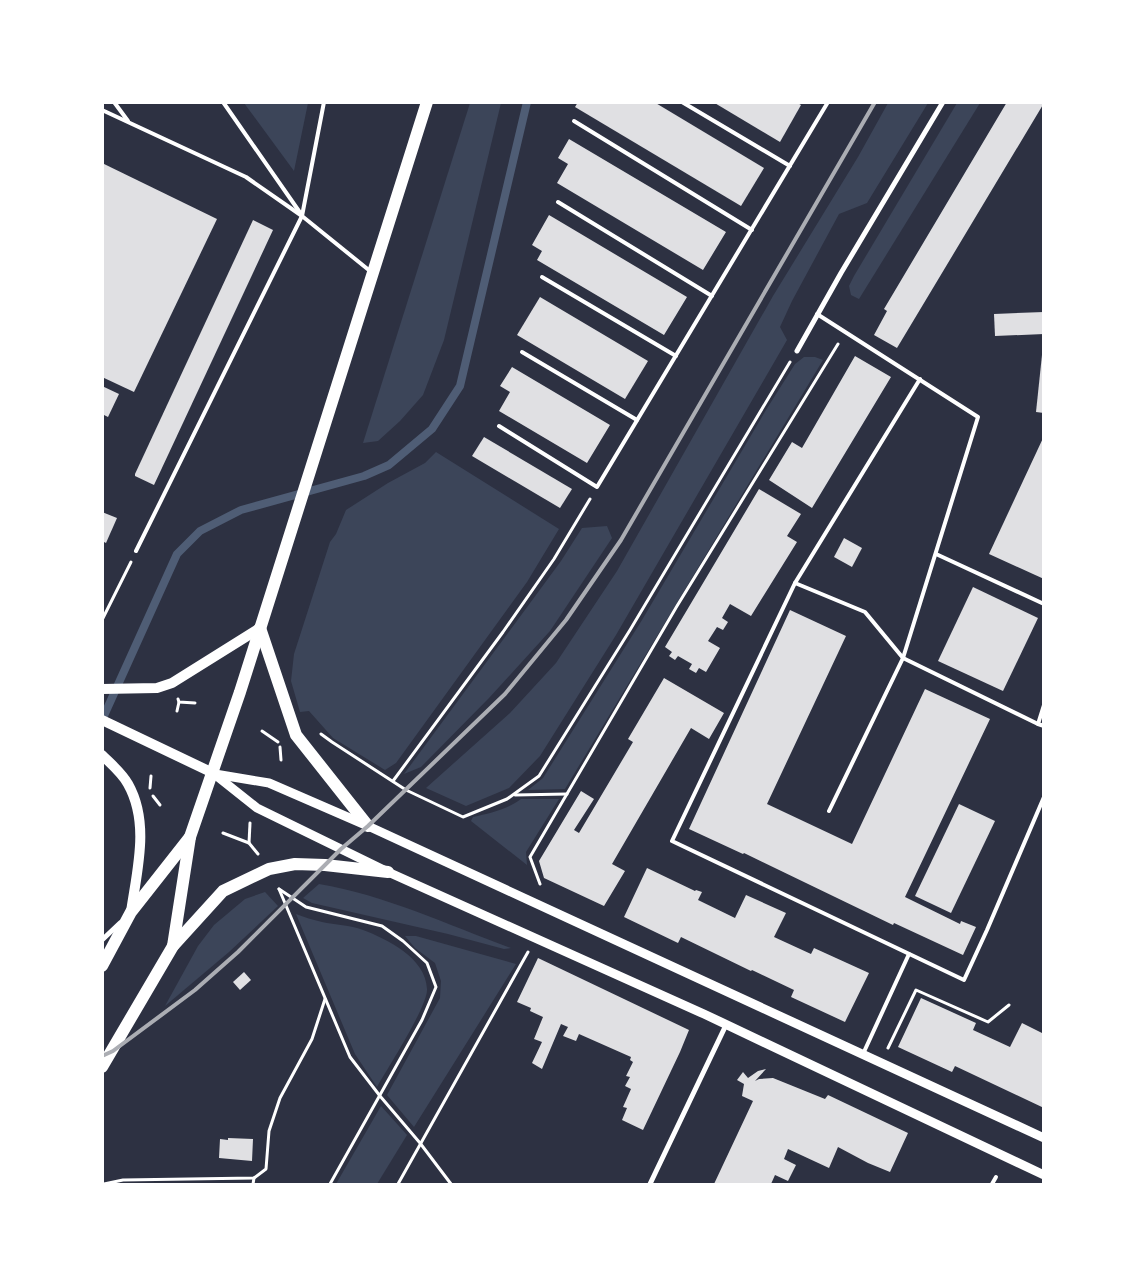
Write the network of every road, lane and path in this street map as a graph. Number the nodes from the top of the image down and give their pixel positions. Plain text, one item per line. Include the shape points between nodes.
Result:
1 (114, 102) edge
2 (223, 102) edge
3 (324, 102) edge
4 (427, 102) edge
5 (682, 102) edge
6 (828, 102) edge
7 (943, 102) edge
8 (102, 110) edge
9 (574, 121) dead end
10 (129, 123) junction
11 (790, 166) junction
12 (558, 202) dead end
13 (302, 216) junction
14 (752, 230) junction
15 (372, 272) junction
16 (542, 277) dead end
17 (712, 296) junction
18 (817, 314) junction
19 (845, 332) junction
20 (797, 351) joint
21 (522, 352) dead end
22 (676, 356) junction
23 (920, 379) junction
24 (637, 420) junction
25 (499, 426) dead end
26 (597, 487) junction
27 (136, 551) joint
28 (936, 554) junction
29 (795, 583) junction
30 (1044, 604) edge
31 (102, 620) edge
32 (260, 628) junction
33 (903, 658) junction
34 (102, 690) edge
35 (177, 696) dead end
36 (179, 702) junction
37 (195, 703) dead end
38 (1044, 705) edge
39 (177, 711) dead end
40 (102, 720) edge
41 (1038, 724) junction
42 (1044, 726) edge
43 (318, 730) dead end
44 (262, 731) dead end
45 (104, 756) edge
46 (281, 760) dead end
47 (213, 773) junction
48 (393, 781) junction
49 (567, 794) junction
50 (515, 795) junction
51 (1044, 797) edge
52 (829, 811) dead end
53 (250, 822) dead end
54 (368, 826) junction
55 (223, 833) dead end
56 (190, 837) junction
57 (388, 872) junction
58 (540, 884) dead end
59 (131, 912) junction
60 (102, 940) edge
61 (173, 946) junction
62 (528, 952) dead end
63 (908, 954) junction
64 (102, 966) edge
65 (325, 999) junction
66 (1009, 1004) dead end
67 (726, 1025) junction
68 (888, 1048) dead end
69 (863, 1054) junction
70 (102, 1067) edge
71 (380, 1096) junction
72 (1044, 1138) edge
73 (420, 1144) junction
74 (1044, 1175) edge
75 (996, 1177) dead end
76 (254, 1178) junction
77 (104, 1184) edge
78 (253, 1184) edge
79 (330, 1184) edge
80 (398, 1184) edge
81 (451, 1184) edge
82 (650, 1184) edge
83 (992, 1184) edge

1 - 10 lane
2 - 13 lane
3 - 13 lane
4 - 15 main road
5 - 11 lane
6 - 11 lane
7 - 18 street
8 - 10 lane
9 - 14 lane
10 - 13 lane via 246,177
11 - 14 lane
12 - 17 lane
13 - 15 lane
13 - 27 lane
14 - 17 lane
15 - 32 main road
16 - 22 lane
17 - 22 lane
18 - 19 lane
18 - 20 street
19 - 23 lane
19 - 49 path via 677,606
20 - 50 path via 559,745 539,776
21 - 24 lane
22 - 24 lane
23 - 28 lane via 978,416
23 - 29 lane
24 - 26 lane
25 - 26 lane
26 - 48 path via 554,559 504,632
27 - 31 path
28 - 30 lane
28 - 33 lane
29 - 33 lane via 865,612
29 - 63 lane via 672,841
32 - 34 main road via 172,683 157,688
32 - 47 main road
32 - 54 main road via 296,735
33 - 41 lane
33 - 52 lane
35 - 36 path
36 - 37 path
36 - 39 path
38 - 41 lane
40 - 47 main road
41 - 42 lane
43 - 48 path
44 - 46 path via 280,743
45 - 59 main road via 127,782 141,823
47 - 54 street via 269,783
47 - 56 main road
47 - 57 street via 257,808
48 - 50 path via 462,817
49 - 50 path
49 - 58 path via 530,857
51 - 63 lane via 964,980
53 - 55 path via 249,843
54 - 69 street
56 - 59 main road
56 - 61 main road
57 - 61 main road via 305,864 269,869 223,891
57 - 67 street
59 - 60 street
59 - 64 main road
61 - 70 main road
62 - 73 path
63 - 69 lane
65 - 71 path via 350,1057
65 - 71 path via 279,889 306,907 382,926 427,963 436,987 422,1020
65 - 76 path via 312,1039 280,1098 269,1131 266,1169
66 - 68 path via 988,1022 916,990
67 - 74 street
67 - 82 street
69 - 72 street
71 - 73 path
71 - 79 path
73 - 80 path
73 - 81 path
75 - 83 lane
76 - 77 path via 123,1180
76 - 78 path

